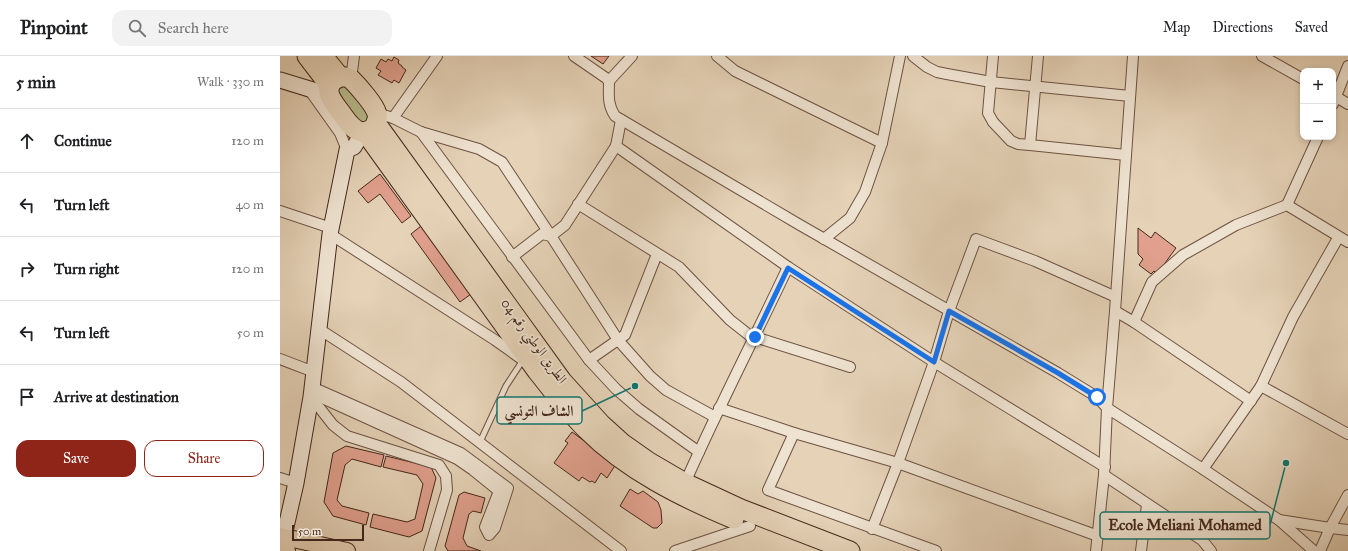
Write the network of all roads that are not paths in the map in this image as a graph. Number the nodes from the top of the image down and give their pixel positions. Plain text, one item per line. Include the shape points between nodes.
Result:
1 (307, 56) edge
2 (323, 56) edge
3 (354, 56) edge
4 (437, 56) edge
5 (632, 56) edge
6 (717, 56) edge
7 (900, 56) edge
8 (913, 56) edge
9 (993, 56) edge
10 (1038, 56) edge
11 (1133, 56) edge
12 (1262, 56) edge
13 (578, 57) edge
14 (1348, 66) edge
15 (1300, 77) edge
16 (280, 80) edge
17 (609, 82) junction
18 (991, 82) junction
19 (338, 84) junction
20 (1035, 86) junction
21 (308, 88) junction
22 (1336, 94) edge
23 (1130, 96) junction
24 (1336, 100) edge
25 (1348, 104) edge
26 (621, 120) junction
27 (375, 124) junction
28 (421, 132) junction
29 (1317, 140) edge
30 (882, 143) junction
31 (1030, 145) junction
32 (616, 146) junction
33 (347, 150) junction
34 (1126, 155) junction
35 (578, 204) junction
36 (1287, 205) junction
37 (280, 211) edge
38 (331, 231) junction
39 (552, 236) junction
40 (1338, 238) junction
41 (824, 239) junction
42 (1348, 242) edge
43 (657, 254) junction
44 (512, 257) junction
45 (788, 268) junction
46 (1116, 297) junction
47 (949, 311) junction
48 (1115, 311) junction
49 (1134, 322) junction
50 (319, 328) junction
51 (755, 338) junction
52 (618, 340) junction
53 (280, 359) edge
54 (589, 360) junction
55 (934, 362) junction
56 (530, 365) junction
57 (850, 367) dead end
58 (314, 372) junction
59 (1261, 386) junction
60 (311, 393) junction
61 (1251, 401) junction
62 (1107, 408) junction
63 (717, 413) junction
64 (794, 433) junction
65 (1348, 434) edge
66 (480, 442) junction
67 (699, 452) junction
68 (898, 463) junction
69 (1203, 469) junction
70 (1105, 471) junction
71 (280, 478) edge
72 (296, 483) junction
73 (685, 483) junction
74 (1348, 495) edge
75 (1147, 505) junction
76 (1279, 520) junction
77 (750, 526) junction
78 (1330, 528) junction
79 (872, 529) junction
80 (1348, 530) edge
81 (1098, 536) junction
82 (282, 544) edge
83 (688, 549) edge
84 (347, 551) edge
85 (429, 551) edge
86 (621, 551) edge
87 (675, 551) edge
88 (815, 551) edge
89 (850, 551) edge
90 (936, 551) edge
91 (1096, 551) edge
92 (1141, 551) edge
93 (1211, 551) edge
94 (1314, 551) edge
95 (1320, 551) edge

1 - 19 highway, الطريق الوطني رقم 04
2 - 19 highway, الطريق الوطني رقم 04
3 - 19 street
4 - 27 street
5 - 17 street
6 - 30 street via 735,70
7 - 30 street
8 - 18 street via 937,72
9 - 18 street
10 - 20 street
11 - 23 street
12 - 15 street
13 - 17 street
14 - 22 street
16 - 21 street
17 - 26 street via 611,110
18 - 20 street
18 - 31 street via 988,114 1011,141
19 - 21 street
19 - 27 highway, الطريق الوطني رقم 04 via 374,108
19 - 27 highway, الطريق الوطني رقم 04 via 350,125 355,129
20 - 23 street
20 - 31 street
21 - 33 street via 340,133
23 - 34 street
24 - 25 street
26 - 32 street
26 - 41 street
27 - 28 street
27 - 33 street via 361,135 354,147
27 - 56 highway, الطريق الوطني رقم 04
27 - 73 highway, الطريق الوطني رقم 04 via 562,381 622,443
28 - 39 street via 479,149 502,162
28 - 44 street
29 - 36 street
30 - 41 street via 865,192 850,218
31 - 34 street
32 - 35 street
32 - 45 street
33 - 38 street
34 - 46 street
35 - 39 street via 565,225
35 - 43 street
36 - 40 street
36 - 49 street via 1236,225 1183,255 1152,282
37 - 38 street
38 - 50 street
38 - 56 street
39 - 44 street via 542,234
39 - 52 street
40 - 42 street
40 - 59 street via 1293,317
41 - 47 street
43 - 51 street via 679,267 730,320
43 - 52 street via 625,335
44 - 54 street
45 - 51 street
45 - 55 street
46 - 47 street via 1035,261 976,239
46 - 48 street
47 - 55 street
47 - 62 street via 1091,393
48 - 49 street
48 - 62 street
49 - 61 street
50 - 58 street
50 - 66 street via 401,382
51 - 57 street
51 - 63 street
52 - 54 street
52 - 63 street via 666,390
53 - 58 street
54 - 67 street via 639,410
55 - 68 street
55 - 70 street
56 - 66 lane via 506,386
56 - 77 highway, الطريق الوطني رقم 04 via 587,430 636,469 704,507
58 - 60 street
59 - 61 street
59 - 65 street
60 - 60 street via 457,458 499,491 485,527 489,535 495,528 508,488 478,464 461,452
60 - 72 street
60 - 85 street via 333,425 347,436 439,465 446,476 447,490
61 - 69 street
62 - 69 street
62 - 70 street
63 - 64 street
63 - 67 street
64 - 68 street
64 - 79 street via 768,490
66 - 86 street
67 - 73 street
68 - 79 street
68 - 81 street
69 - 76 street
70 - 75 street
70 - 81 street
71 - 72 street
72 - 82 street
73 - 89 highway, الطريق الوطني رقم 04 via 741,509
74 - 78 street
75 - 92 street
75 - 93 street via 1202,540
76 - 78 street
76 - 94 street
77 - 83 street
77 - 88 highway, الطريق الوطني رقم 04
78 - 80 street
78 - 95 street
79 - 90 street
81 - 91 street
82 - 84 main road
83 - 87 street

